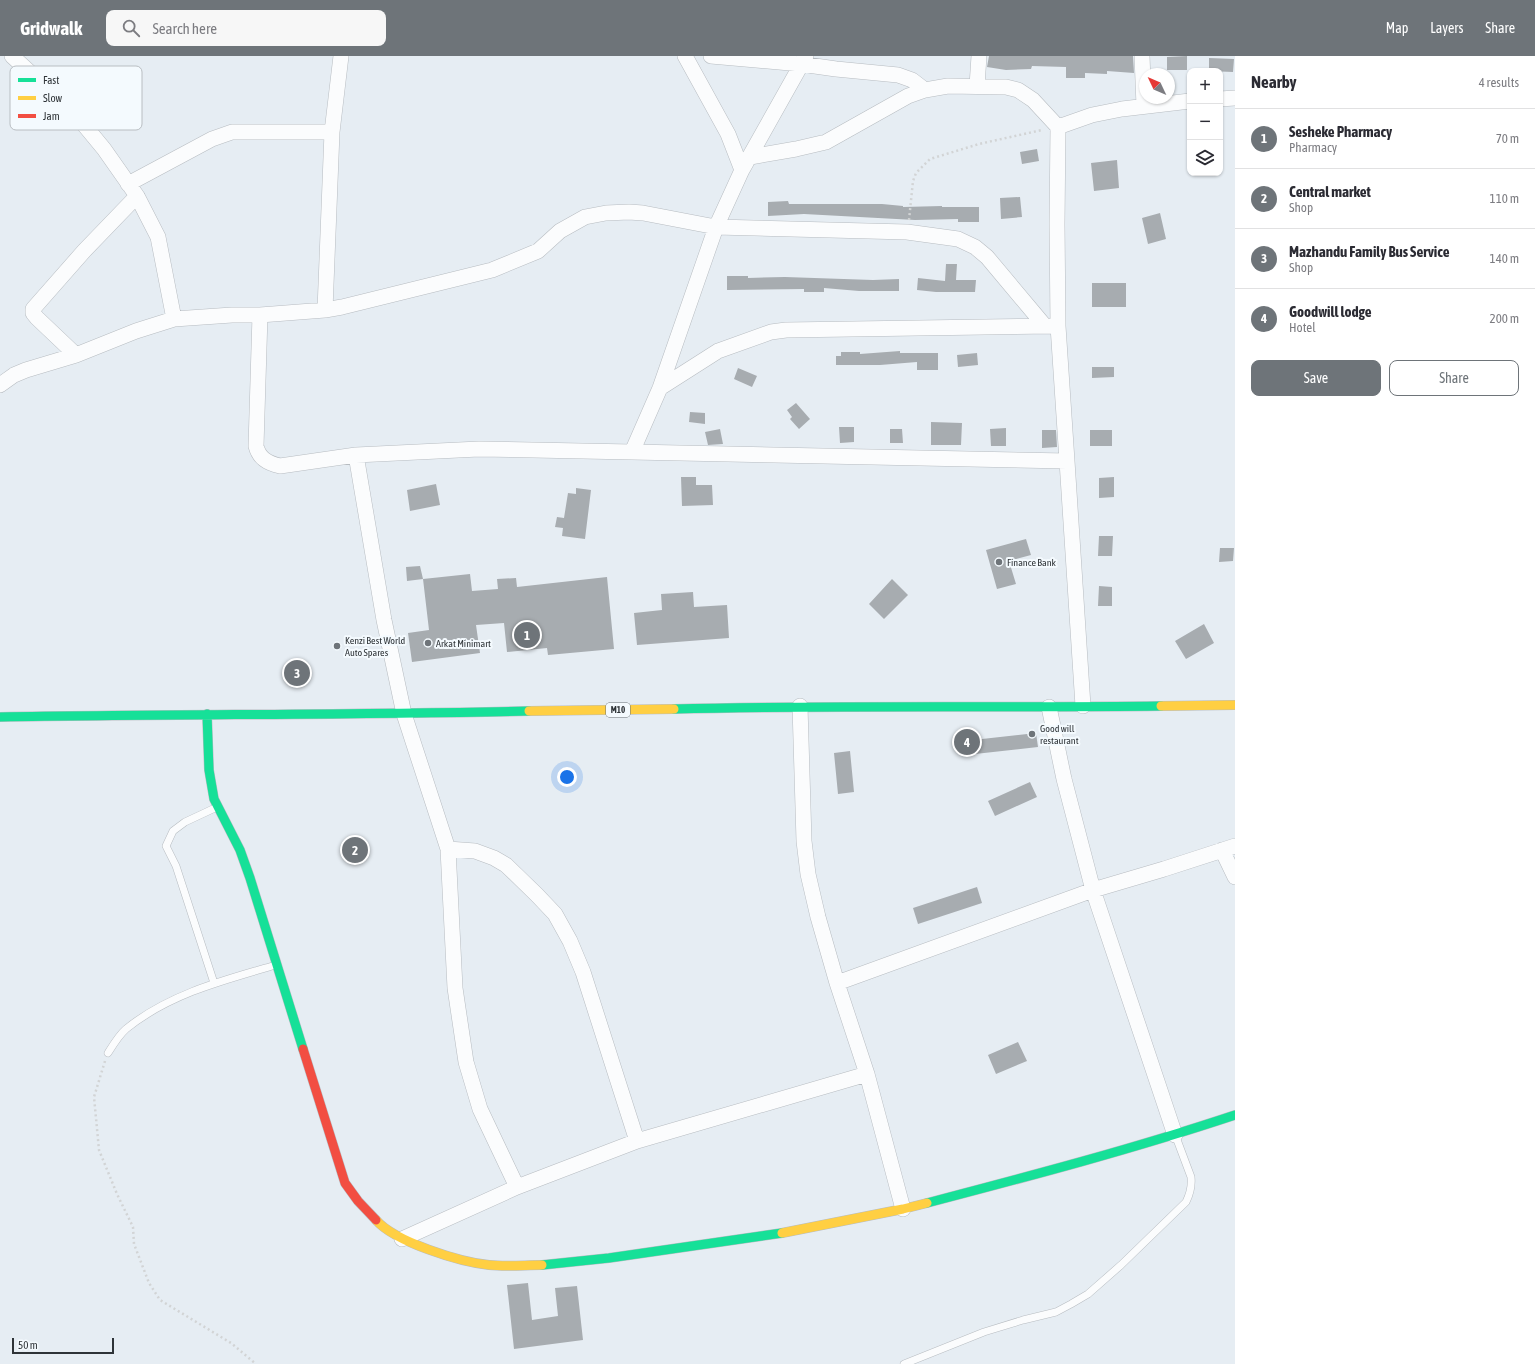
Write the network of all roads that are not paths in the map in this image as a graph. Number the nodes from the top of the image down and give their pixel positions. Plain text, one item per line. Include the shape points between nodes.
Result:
1 (341, 56) edge
2 (685, 56) edge
3 (711, 56) edge
4 (979, 56) edge
5 (1142, 56) edge
6 (16, 58) edge
7 (804, 60) edge
8 (836, 62) edge
9 (24, 66) edge
10 (977, 86) junction
11 (925, 90) junction
12 (1223, 98) edge
13 (1235, 98) edge
14 (1187, 101) edge
15 (1144, 106) junction
16 (1058, 127) junction
17 (88, 130) edge
18 (332, 132) junction
19 (746, 164) junction
20 (128, 184) junction
21 (137, 196) junction
22 (716, 227) junction
23 (325, 310) junction
24 (260, 315) junction
25 (174, 319) junction
26 (1051, 326) junction
27 (76, 354) junction
28 (0, 385) edge
29 (660, 388) junction
30 (632, 452) junction
31 (356, 455) junction
32 (1067, 461) junction
33 (1235, 705) edge
34 (800, 706) junction
35 (1084, 706) junction
36 (1049, 707) junction
37 (207, 714) junction
38 (404, 714) junction
39 (0, 717) edge
40 (217, 807) junction
41 (1228, 848) edge
42 (448, 849) junction
43 (1235, 877) edge
44 (1093, 890) junction
45 (278, 964) junction
46 (214, 983) junction
47 (837, 983) junction
48 (108, 1053) road end
49 (867, 1074) junction
50 (1235, 1115) edge
51 (1175, 1135) junction
52 (637, 1141) junction
53 (517, 1187) junction
54 (903, 1209) junction
55 (402, 1239) junction
56 (904, 1364) edge

1 - 18 street
2 - 19 street
3 - 7 street
4 - 10 street
5 - 15 street
6 - 9 street
7 - 8 street
7 - 19 street
8 - 11 street via 898,75 912,80
10 - 11 street via 948,86
10 - 16 street via 1018,90 1033,100
11 - 19 street via 882,110 826,142
12 - 13 street
14 - 15 street
15 - 16 street via 1092,115
16 - 26 street via 1057,224
17 - 20 street
18 - 20 street via 232,132 212,139
18 - 23 street
19 - 22 street
20 - 21 street
21 - 25 street via 158,237
21 - 27 street via 33,309 37,318
22 - 23 street via 643,213 606,213 586,217 560,231 538,251 492,270 342,308
22 - 26 street via 907,232 958,239 975,248
22 - 29 street
23 - 24 street
24 - 25 street
24 - 31 street via 256,446 258,453 270,464 280,466
25 - 27 street
26 - 29 street via 771,332 718,351
26 - 32 street
27 - 28 street via 26,370
29 - 30 street
30 - 31 street via 479,449
30 - 32 street
31 - 38 street via 384,620
32 - 35 street
33 - 35 street, M10
34 - 36 street, M10
34 - 38 street, M10
34 - 47 street via 804,841 808,874
35 - 36 street, M10
36 - 44 street via 1064,779
37 - 38 street, M10
37 - 39 street, M10
37 - 40 street via 209,770
38 - 42 street
40 - 45 street via 240,850
40 - 46 lane via 185,822 173,831 166,846 176,866
41 - 43 street
41 - 44 street
42 - 52 street via 475,851 506,865 555,914 583,972
42 - 53 street via 455,988 466,1062 480,1109
44 - 47 street
44 - 51 street
45 - 46 lane
45 - 55 street via 345,1182 379,1224
46 - 48 lane via 156,1008 125,1030
47 - 49 street
49 - 52 street
49 - 54 street
50 - 51 street
51 - 54 street
51 - 56 lane via 1191,1177 1192,1184 1186,1202 1088,1294 1056,1312 984,1332
52 - 53 street
53 - 55 street
54 - 55 street via 799,1230 548,1265 489,1265 444,1255

